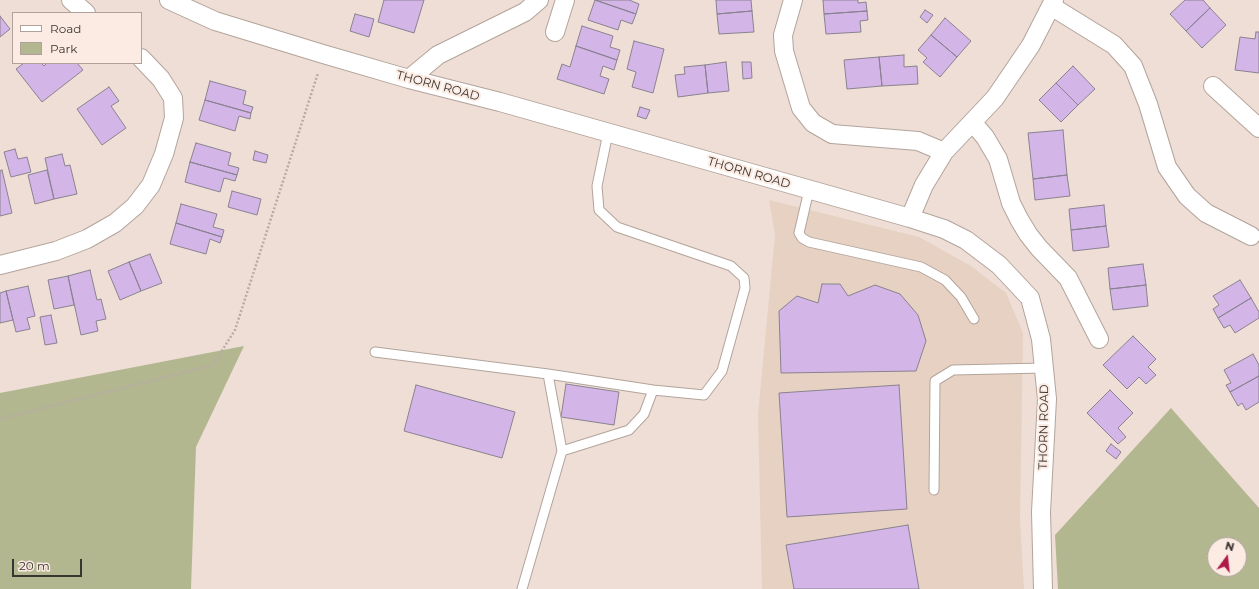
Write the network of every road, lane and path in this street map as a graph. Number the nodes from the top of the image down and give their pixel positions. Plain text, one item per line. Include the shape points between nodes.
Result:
1 (71, 0) edge
2 (169, 0) edge
3 (539, 0) edge
4 (565, 0) edge
5 (793, 0) edge
6 (1053, 3) edge
7 (85, 12) edge
8 (556, 32) dead end
9 (323, 54) junction
10 (142, 59) edge
11 (409, 79) junction
12 (1213, 86) dead end
13 (973, 123) junction
14 (1259, 128) edge
15 (608, 133) junction
16 (944, 152) junction
17 (809, 190) junction
18 (910, 218) junction
19 (1256, 234) edge
20 (0, 265) edge
21 (974, 319) dead end
22 (1099, 339) dead end
23 (375, 352) dead end
24 (1044, 368) junction
25 (548, 374) junction
26 (653, 390) junction
27 (0, 419) edge
28 (562, 451) junction
29 (934, 490) dead end
30 (522, 589) edge
31 (1043, 589) edge

1 - 7 street
2 - 9 street, THORN ROAD via 215,21
3 - 11 street via 525,12 438,55
4 - 8 street
5 - 16 street via 783,35 784,52 801,108 813,123 832,134 918,141
6 - 13 street via 1014,72
6 - 19 street via 1114,45 1133,66 1148,104 1166,167 1187,196 1206,213
9 - 11 street, THORN ROAD
9 - 27 path via 235,330 214,365
10 - 20 street via 161,79 173,98 174,118 164,154 151,185 135,206 115,223 87,238 56,251
11 - 15 street, THORN ROAD
12 - 14 street
13 - 16 street
13 - 22 street via 998,159 1011,203 1019,219 1039,248 1068,278
15 - 17 street, THORN ROAD
15 - 26 lane via 598,186 599,210 617,227 731,266 744,278 745,288 722,371 704,395
16 - 18 street via 924,184
17 - 18 street, THORN ROAD
17 - 21 lane via 799,233 802,238 809,242 921,266 945,280 961,297
18 - 24 street, THORN ROAD via 944,229 966,240 999,265 1030,298 1041,339
23 - 25 lane
24 - 29 lane via 953,370 935,381
24 - 31 street, THORN ROAD via 1046,399 1041,512
25 - 26 lane
25 - 28 lane
26 - 28 lane via 644,414 629,430
28 - 30 lane

